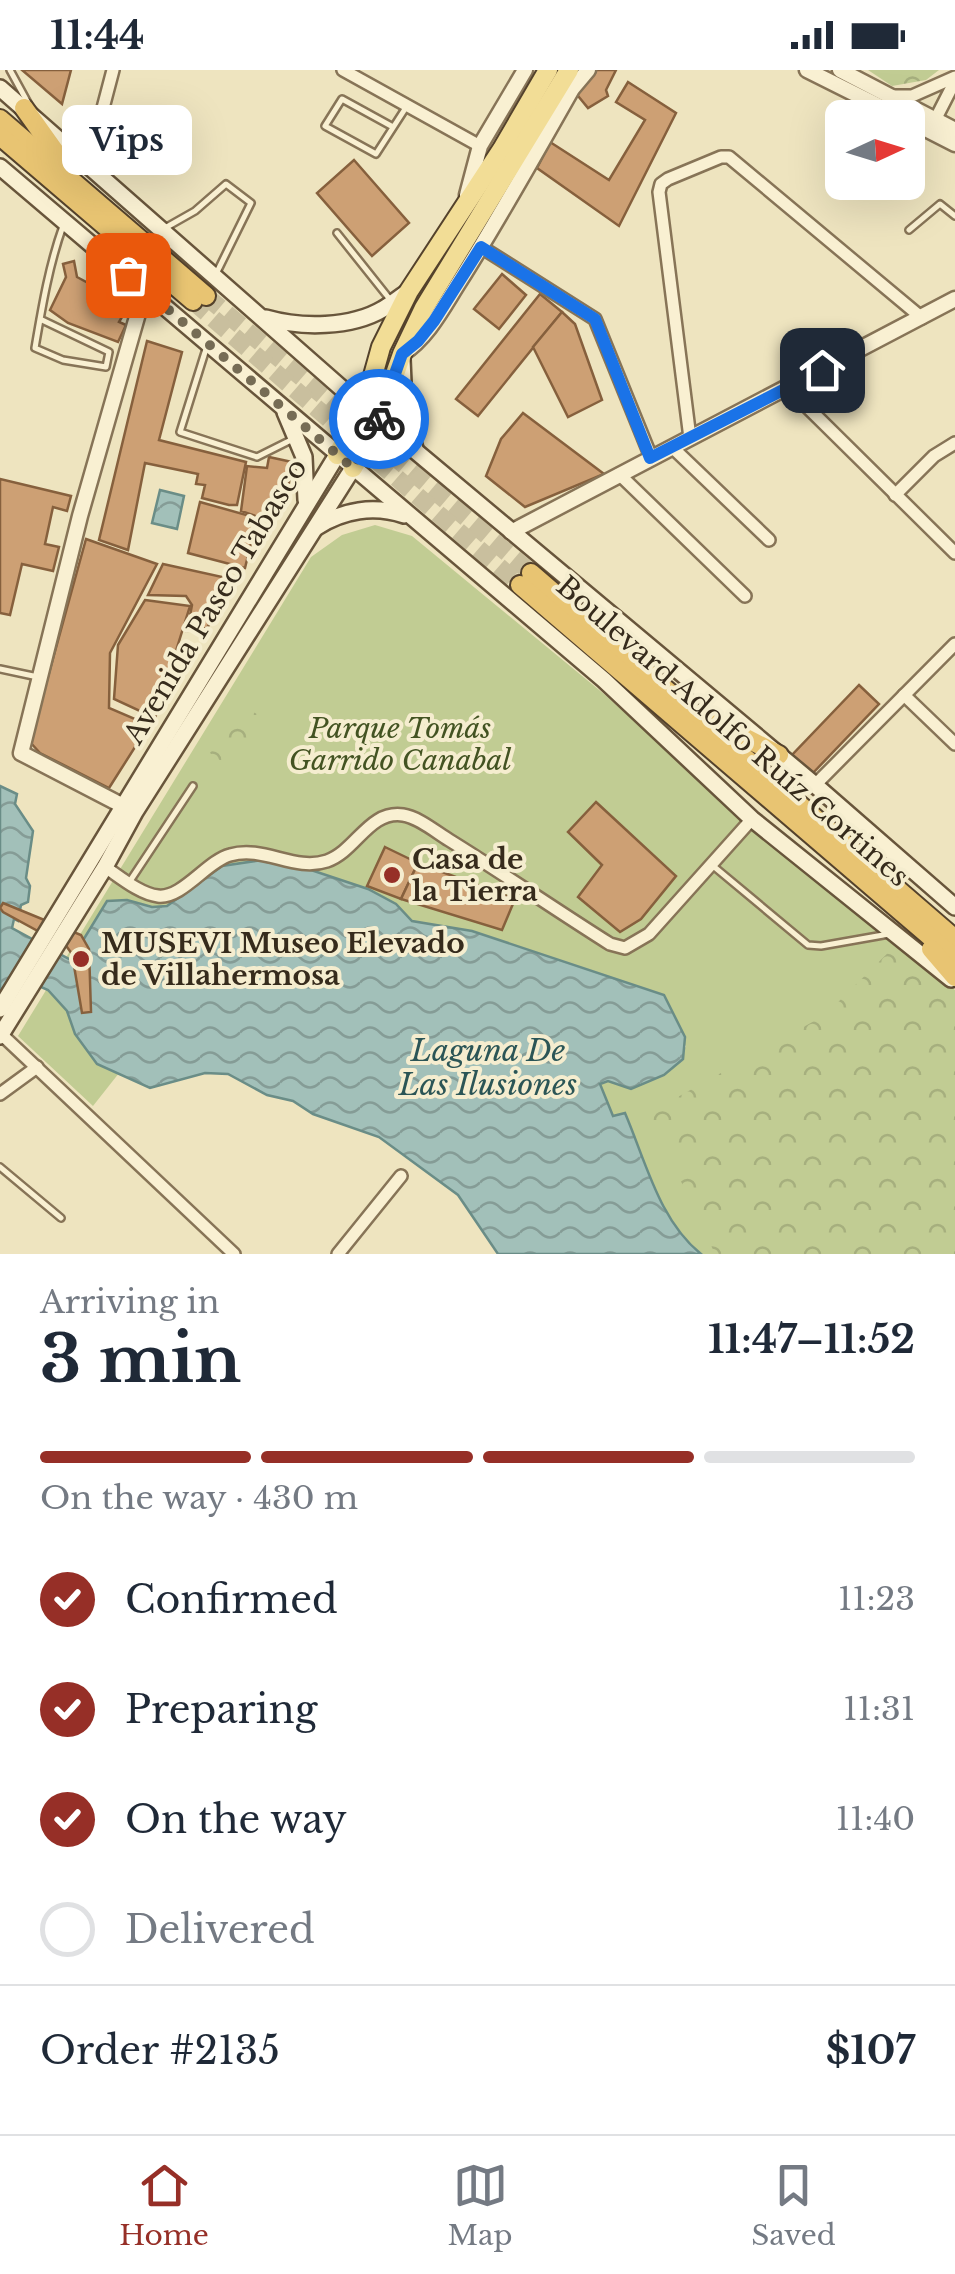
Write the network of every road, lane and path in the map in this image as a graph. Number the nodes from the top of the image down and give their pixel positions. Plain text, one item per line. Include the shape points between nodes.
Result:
1 (10, 70) edge
2 (113, 70) edge
3 (344, 70) edge
4 (525, 70) edge
5 (548, 70) edge
6 (569, 70) edge
7 (588, 70) edge
8 (807, 70) edge
9 (840, 70) edge
10 (955, 79) edge
11 (0, 88) edge
12 (890, 96) junction
13 (867, 100) edge
14 (408, 105) junction
15 (30, 113) junction
16 (0, 120) edge
17 (925, 124) edge
18 (933, 126) junction
19 (393, 128) junction
20 (955, 130) edge
21 (0, 136) edge
22 (955, 144) edge
23 (480, 146) junction
24 (88, 165) junction
25 (0, 167) edge
26 (80, 188) junction
27 (460, 216) junction
28 (955, 216) edge
29 (64, 223) junction
30 (162, 230) junction
31 (909, 230) dead end
32 (338, 234) dead end
33 (481, 247) junction
34 (215, 276) junction
35 (144, 289) junction
36 (955, 299) edge
37 (393, 310) junction
38 (260, 316) junction
39 (40, 318) junction
40 (922, 318) junction
41 (208, 341) junction
42 (402, 354) junction
43 (788, 388) junction
44 (281, 404) junction
45 (372, 414) junction
46 (297, 437) junction
47 (690, 438) junction
48 (955, 443) edge
49 (672, 447) junction
50 (415, 449) junction
51 (337, 455) junction
52 (650, 458) junction
53 (353, 468) junction
54 (620, 474) junction
55 (896, 495) junction
56 (304, 509) junction
57 (416, 519) junction
58 (313, 529) junction
59 (511, 532) junction
60 (769, 540) dead end
61 (955, 553) edge
62 (745, 596) dead end
63 (955, 644) edge
64 (0, 669) edge
65 (41, 677) junction
66 (904, 695) junction
67 (685, 706) junction
68 (955, 744) edge
69 (779, 755) junction
70 (814, 785) junction
71 (194, 786) dead end
72 (129, 809) junction
73 (752, 819) junction
74 (712, 865) junction
75 (105, 867) junction
76 (128, 883) junction
77 (892, 904) junction
78 (955, 907) edge
79 (893, 934) junction
80 (955, 939) edge
81 (955, 958) edge
82 (955, 980) edge
83 (0, 1009) edge
84 (1, 1035) edge
85 (38, 1067) junction
86 (0, 1094) edge
87 (0, 1168) edge
88 (401, 1176) dead end
89 (62, 1218) dead end
90 (234, 1254) edge
91 (338, 1254) edge

1 - 15 lane
2 - 24 street
3 - 14 street
4 - 23 street, Avenida Paseo Tabasco
5 - 27 main road, Avenida Paseo Tabasco
6 - 42 main road, Avenida Paseo Tabasco
7 - 33 street, Avenida Paseo Tabasco
8 - 13 street
9 - 12 street
10 - 12 street via 912,96
10 - 18 street
11 - 15 main road
12 - 18 street
14 - 19 lane
14 - 23 street
15 - 24 main road
15 - 26 highway
16 - 26 highway
17 - 18 street
18 - 20 street
18 - 22 street
19 - 19 lane via 376,154 325,126 342,99
21 - 26 highway via 200,299
23 - 27 street, Avenida Paseo Tabasco
24 - 30 main road
25 - 29 main road
27 - 37 main road, Avenida Paseo Tabasco
28 - 31 lane via 940,204
29 - 35 main road
29 - 39 lane
30 - 34 main road
30 - 34 lane via 226,184 251,202
32 - 37 lane
33 - 42 street, Avenida Paseo Tabasco via 434,321
33 - 52 street via 595,319
34 - 38 main road
35 - 41 main road
35 - 65 street
36 - 40 street
37 - 38 main road via 336,322
37 - 45 main road, Avenida Paseo Tabasco
38 - 45 main road
39 - 39 lane via 35,348 106,367 109,352
40 - 43 street
40 - 47 street via 730,157 665,180 660,192
41 - 44 main road
41 - 46 lane via 180,432 257,458
42 - 45 main road, Avenida Paseo Tabasco
42 - 50 main road via 404,406
43 - 47 street
43 - 55 street
44 - 46 main road
44 - 51 main road
45 - 50 main road
45 - 51 main road, Avenida Paseo Tabasco
45 - 53 main road, Avenida Paseo Tabasco
46 - 56 main road via 306,469
47 - 49 street
48 - 55 street
49 - 52 street
49 - 60 street
50 - 59 main road
51 - 53 main road
51 - 56 main road, Avenida Paseo Tabasco
52 - 54 street
53 - 57 main road
53 - 58 main road, Avenida Paseo Tabasco
54 - 59 street
54 - 62 street
55 - 61 street
56 - 72 main road, Avenida Paseo Tabasco
57 - 58 main road via 374,508
57 - 73 main road via 604,680
58 - 72 main road, Avenida Paseo Tabasco
59 - 69 main road
63 - 66 street
64 - 65 lane
65 - 72 street via 21,754
66 - 68 street
66 - 70 street
67 - 69 highway
67 - 77 highway, Boulevard Adolfo Ruíz Cortines via 526,579
67 - 80 highway, Boulevard Adolfo Ruíz Cortines
69 - 70 main road
70 - 78 main road
71 - 76 lane
72 - 75 main road, Avenida Paseo Tabasco
72 - 83 main road, Avenida Paseo Tabasco
73 - 74 street
73 - 79 main road
74 - 76 street via 649,934 625,948 404,815 373,823 346,852 322,862 238,852 165,896
74 - 79 lane via 808,945
75 - 76 street
75 - 84 main road, Avenida Paseo Tabasco
77 - 81 highway, Boulevard Adolfo Ruíz Cortines
77 - 82 highway
79 - 82 main road
84 - 85 street
85 - 86 street
85 - 90 street
87 - 89 lane
88 - 91 street

